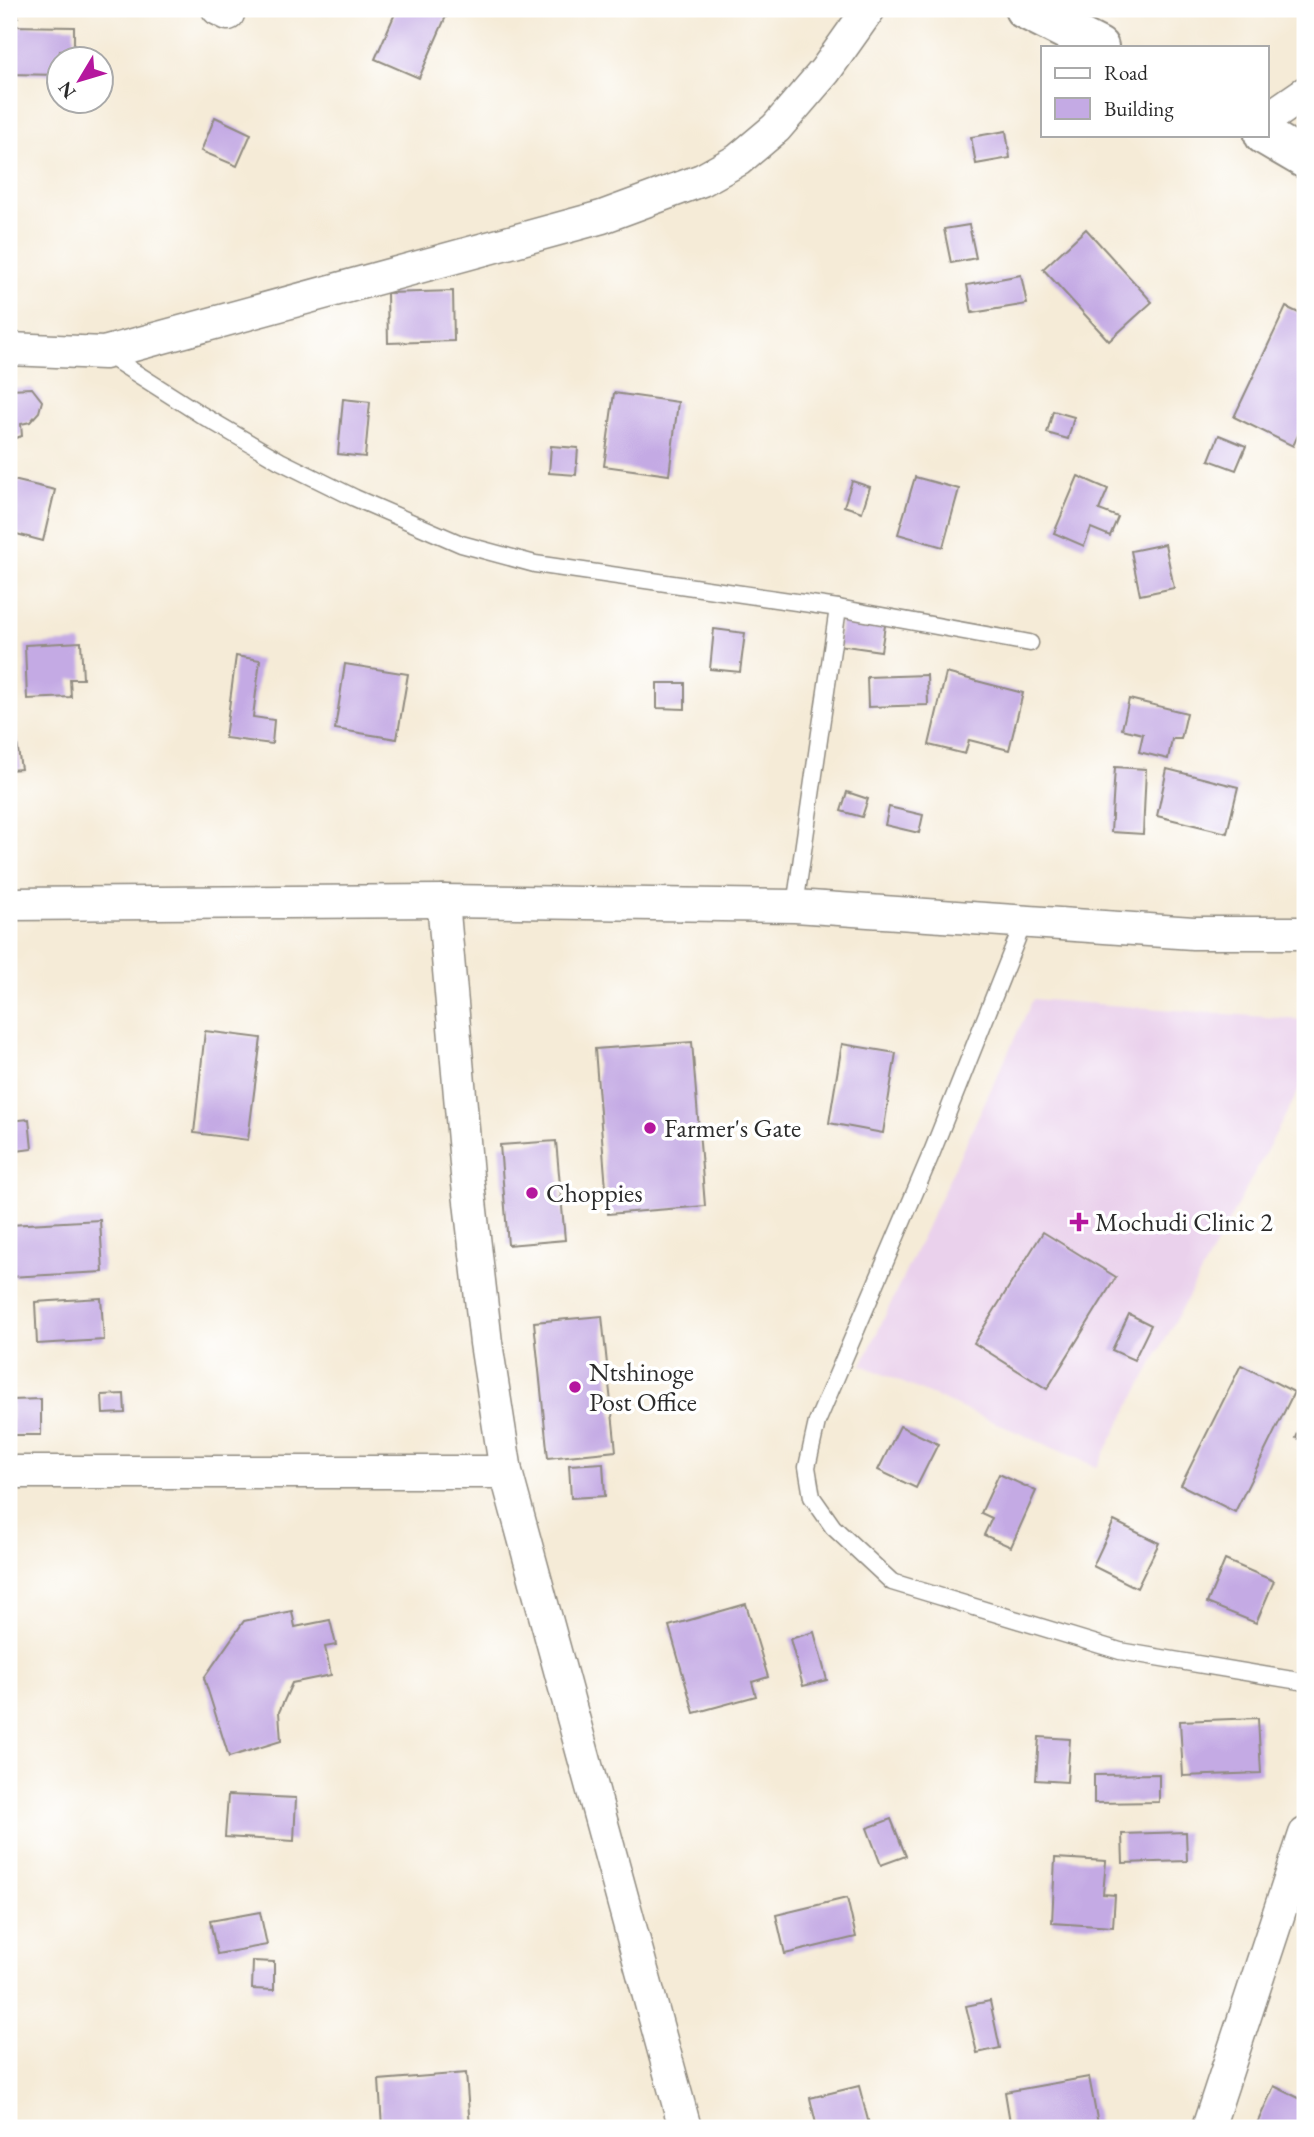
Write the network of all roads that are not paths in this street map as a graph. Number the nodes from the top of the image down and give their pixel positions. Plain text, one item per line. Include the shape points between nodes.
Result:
1 (869, 9) edge
2 (1024, 9) edge
3 (1097, 46) edge
4 (1305, 93) edge
5 (1268, 118) edge
6 (1266, 136) edge
7 (1305, 159) edge
8 (9, 349) edge
9 (104, 353) junction
10 (838, 608) junction
11 (1030, 643) dead end
12 (443, 901) junction
13 (9, 904) edge
14 (795, 906) junction
15 (1024, 921) junction
16 (1305, 933) edge
17 (9, 1472) edge
18 (506, 1472) junction
19 (1305, 1682) edge
20 (1305, 1834) edge
21 (685, 2128) edge
22 (1208, 2128) edge

1 - 9 street via 825,71 776,128 738,160 702,180 602,217
2 - 3 street
4 - 5 street
6 - 7 street
8 - 9 street
9 - 10 lane via 279,461 461,544 535,564
10 - 11 lane
10 - 14 lane
12 - 13 street
12 - 14 street
12 - 18 street via 467,1175
14 - 15 street
15 - 16 street via 1193,933
15 - 19 lane via 817,1422 807,1467 812,1497 832,1527 892,1582 1120,1651
17 - 18 street
18 - 21 street
20 - 22 street

